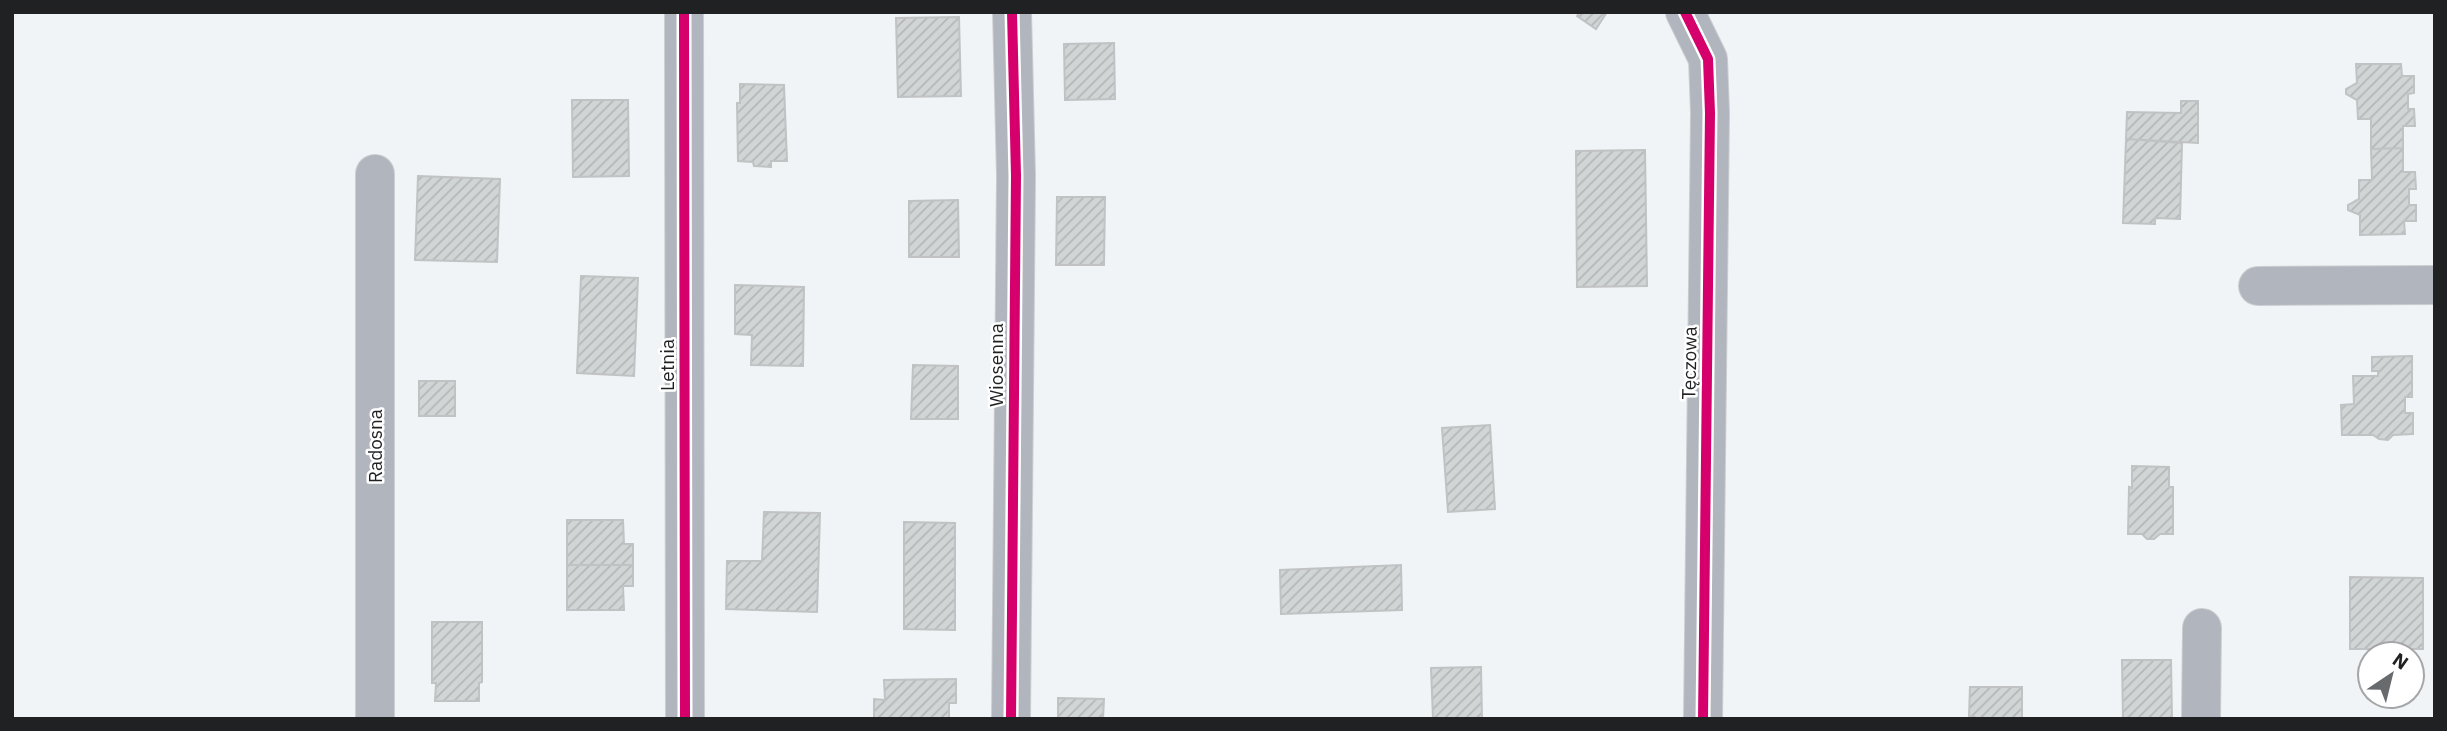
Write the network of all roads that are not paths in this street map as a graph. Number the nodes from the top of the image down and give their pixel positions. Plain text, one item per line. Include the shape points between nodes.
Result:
1 (684, 12) edge
2 (1012, 12) edge
3 (1685, 12) edge
4 (375, 174) dead end
5 (2435, 285) edge
6 (2258, 286) dead end
7 (2202, 628) dead end
8 (375, 719) edge
9 (685, 719) edge
10 (1011, 719) edge
11 (1703, 719) edge
12 (2201, 719) edge

1 - 9 street, Letnia
2 - 10 street, Wiosenna via 1016,176
3 - 11 street, Tęczowa via 1707,58 1710,113
4 - 8 street, Radosna
5 - 6 street
7 - 12 street

